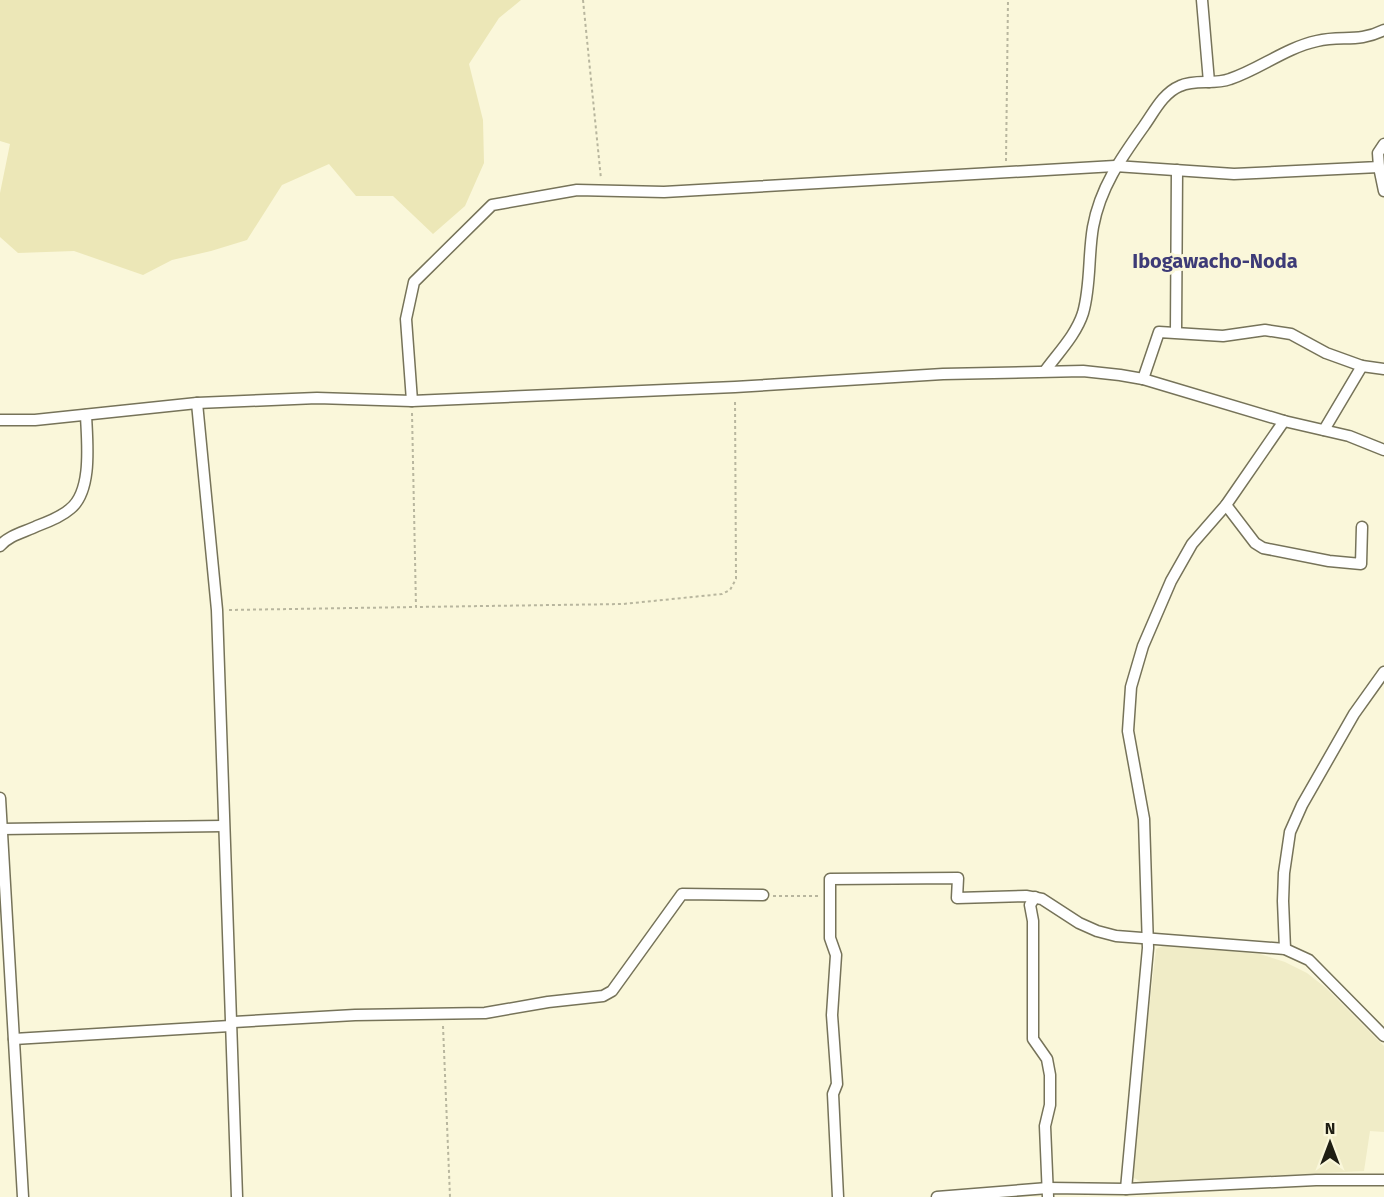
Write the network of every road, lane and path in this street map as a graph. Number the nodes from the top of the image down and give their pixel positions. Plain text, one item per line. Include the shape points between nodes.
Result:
1 (583, 0) edge
2 (1008, 0) edge
3 (1202, 0) edge
4 (1384, 30) edge
5 (1209, 82) junction
6 (1384, 144) edge
7 (1115, 166) junction
8 (1379, 167) junction
9 (1177, 170) junction
10 (1006, 173) junction
11 (602, 191) junction
12 (1384, 191) edge
13 (1176, 332) junction
14 (1362, 366) junction
15 (1384, 369) edge
16 (1045, 371) junction
17 (1143, 379) junction
18 (735, 387) junction
19 (412, 401) junction
20 (197, 403) junction
21 (86, 415) junction
22 (0, 420) edge
23 (1284, 421) junction
24 (1324, 430) junction
25 (1384, 450) edge
26 (1226, 505) junction
27 (1362, 527) dead end
28 (0, 546) edge
29 (416, 607) junction
30 (217, 610) junction
31 (1384, 672) edge
32 (0, 798) edge
33 (223, 826) junction
34 (1, 829) edge
35 (763, 895) joint
36 (830, 896) junction
37 (1035, 897) junction
38 (1147, 938) junction
39 (1285, 949) junction
40 (443, 1014) junction
41 (230, 1026) junction
42 (1384, 1036) edge
43 (14, 1039) junction
44 (1384, 1180) edge
45 (1126, 1189) junction
46 (1048, 1192) edge
47 (23, 1197) edge
48 (237, 1197) edge
49 (450, 1197) edge
50 (838, 1197) edge
51 (937, 1197) edge

1 - 11 path
2 - 10 path
3 - 5 street
4 - 5 street via 1352,40 1319,40 1302,45 1226,81
5 - 7 street via 1181,85 1170,92
6 - 8 street via 1378,153
7 - 9 street
7 - 10 street
7 - 16 street via 1092,230 1088,294 1082,316
8 - 9 street via 1234,174
8 - 12 street
9 - 13 street
10 - 11 street via 664,192
11 - 19 street via 577,190 492,205 414,282 406,319
13 - 14 street via 1223,336 1265,330 1291,334
13 - 17 street via 1159,332
14 - 15 street
14 - 24 street
16 - 17 street via 1083,371
16 - 18 street
17 - 23 street
18 - 19 street
18 - 29 path via 737,567 730,590 623,604
19 - 20 street via 317,398
19 - 29 path
20 - 21 street
20 - 30 street
21 - 22 street
21 - 28 street via 88,453 81,496 72,509 8,538
23 - 24 street
23 - 26 street
24 - 25 street
26 - 27 street via 1263,548 1329,561 1361,564
26 - 38 street via 1192,544 1171,581 1131,687 1128,731 1144,819
29 - 30 path
30 - 33 street
31 - 39 street via 1354,714 1290,832 1282,901
32 - 34 street
33 - 34 street
33 - 41 street
34 - 43 street
35 - 36 path
35 - 40 street via 682,894 612,992 603,996 505,1011
36 - 37 street via 830,879 958,878 957,898
36 - 50 street via 831,938 836,955 832,1015
37 - 38 street via 1097,931
37 - 46 street via 1030,905 1033,1039 1047,1059 1050,1075 1045,1126
38 - 39 street
38 - 45 street
39 - 42 street via 1309,960
40 - 41 street via 329,1017
40 - 49 path
41 - 43 street
41 - 48 street
43 - 47 street
44 - 45 street
45 - 46 street
46 - 51 street

